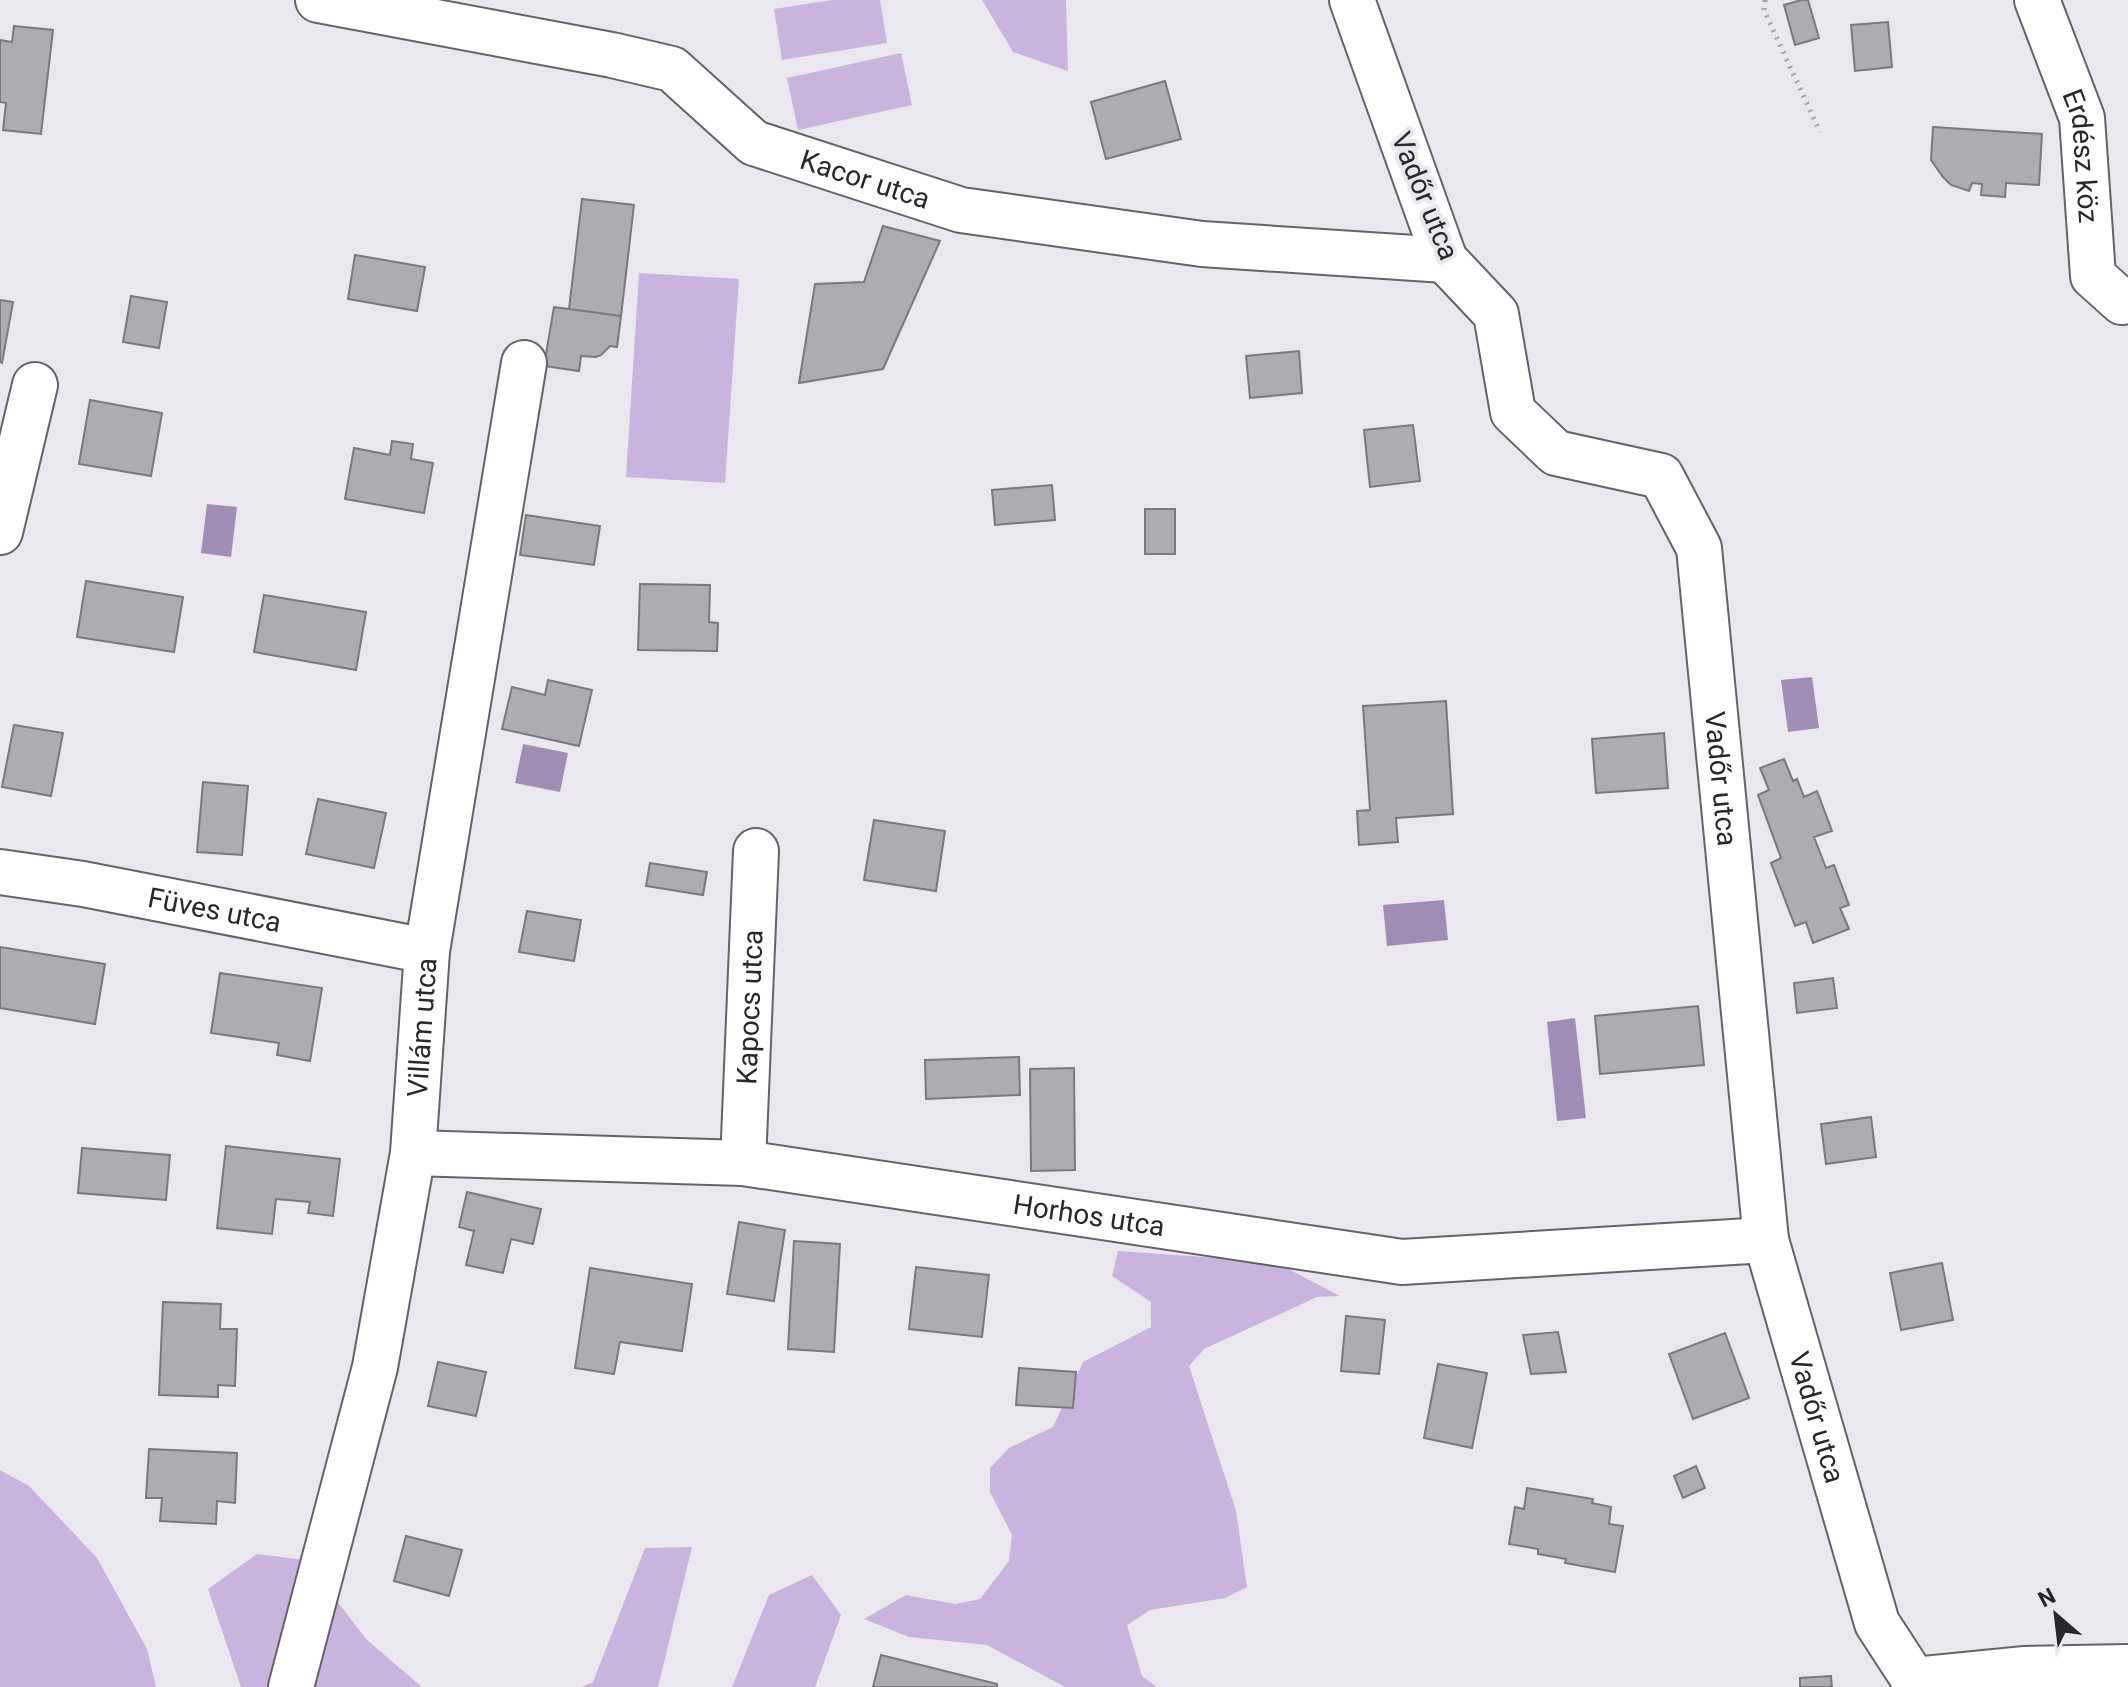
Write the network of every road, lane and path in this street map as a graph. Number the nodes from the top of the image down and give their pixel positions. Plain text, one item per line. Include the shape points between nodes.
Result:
1 (318, 0) edge
2 (1352, 0) edge
3 (1765, 0) edge
4 (2037, 0) edge
5 (1820, 132) dead end
6 (1445, 260) junction
7 (2128, 301) edge
8 (524, 363) dead end
9 (35, 385) dead end
10 (0, 532) edge
11 (756, 851) dead end
12 (0, 872) edge
13 (427, 951) junction
14 (413, 1153) junction
15 (743, 1163) junction
16 (1766, 1240) junction
17 (2128, 1667) edge
18 (1915, 1683) edge
19 (291, 1687) edge

1 - 6 street, Kacor utca via 672,69 754,143 961,210 1202,244
2 - 6 street, Vadőr utca
3 - 5 path via 1764,10
4 - 7 street, Erdész köz via 2082,118 2093,276 2122,302
6 - 16 street, Vadőr utca via 1496,314 1513,412 1556,453 1661,476 1699,548
8 - 13 street, Villám utca
9 - 10 street
11 - 15 street, Kapocs utca
12 - 13 street, Füves utca
13 - 14 street, Villám utca
14 - 15 street, Horhos utca
14 - 19 street, Villám utca via 375,1367
15 - 16 street, Horhos utca via 1402,1262
16 - 18 street, Vadőr utca via 1877,1623
17 - 18 street via 2025,1669

